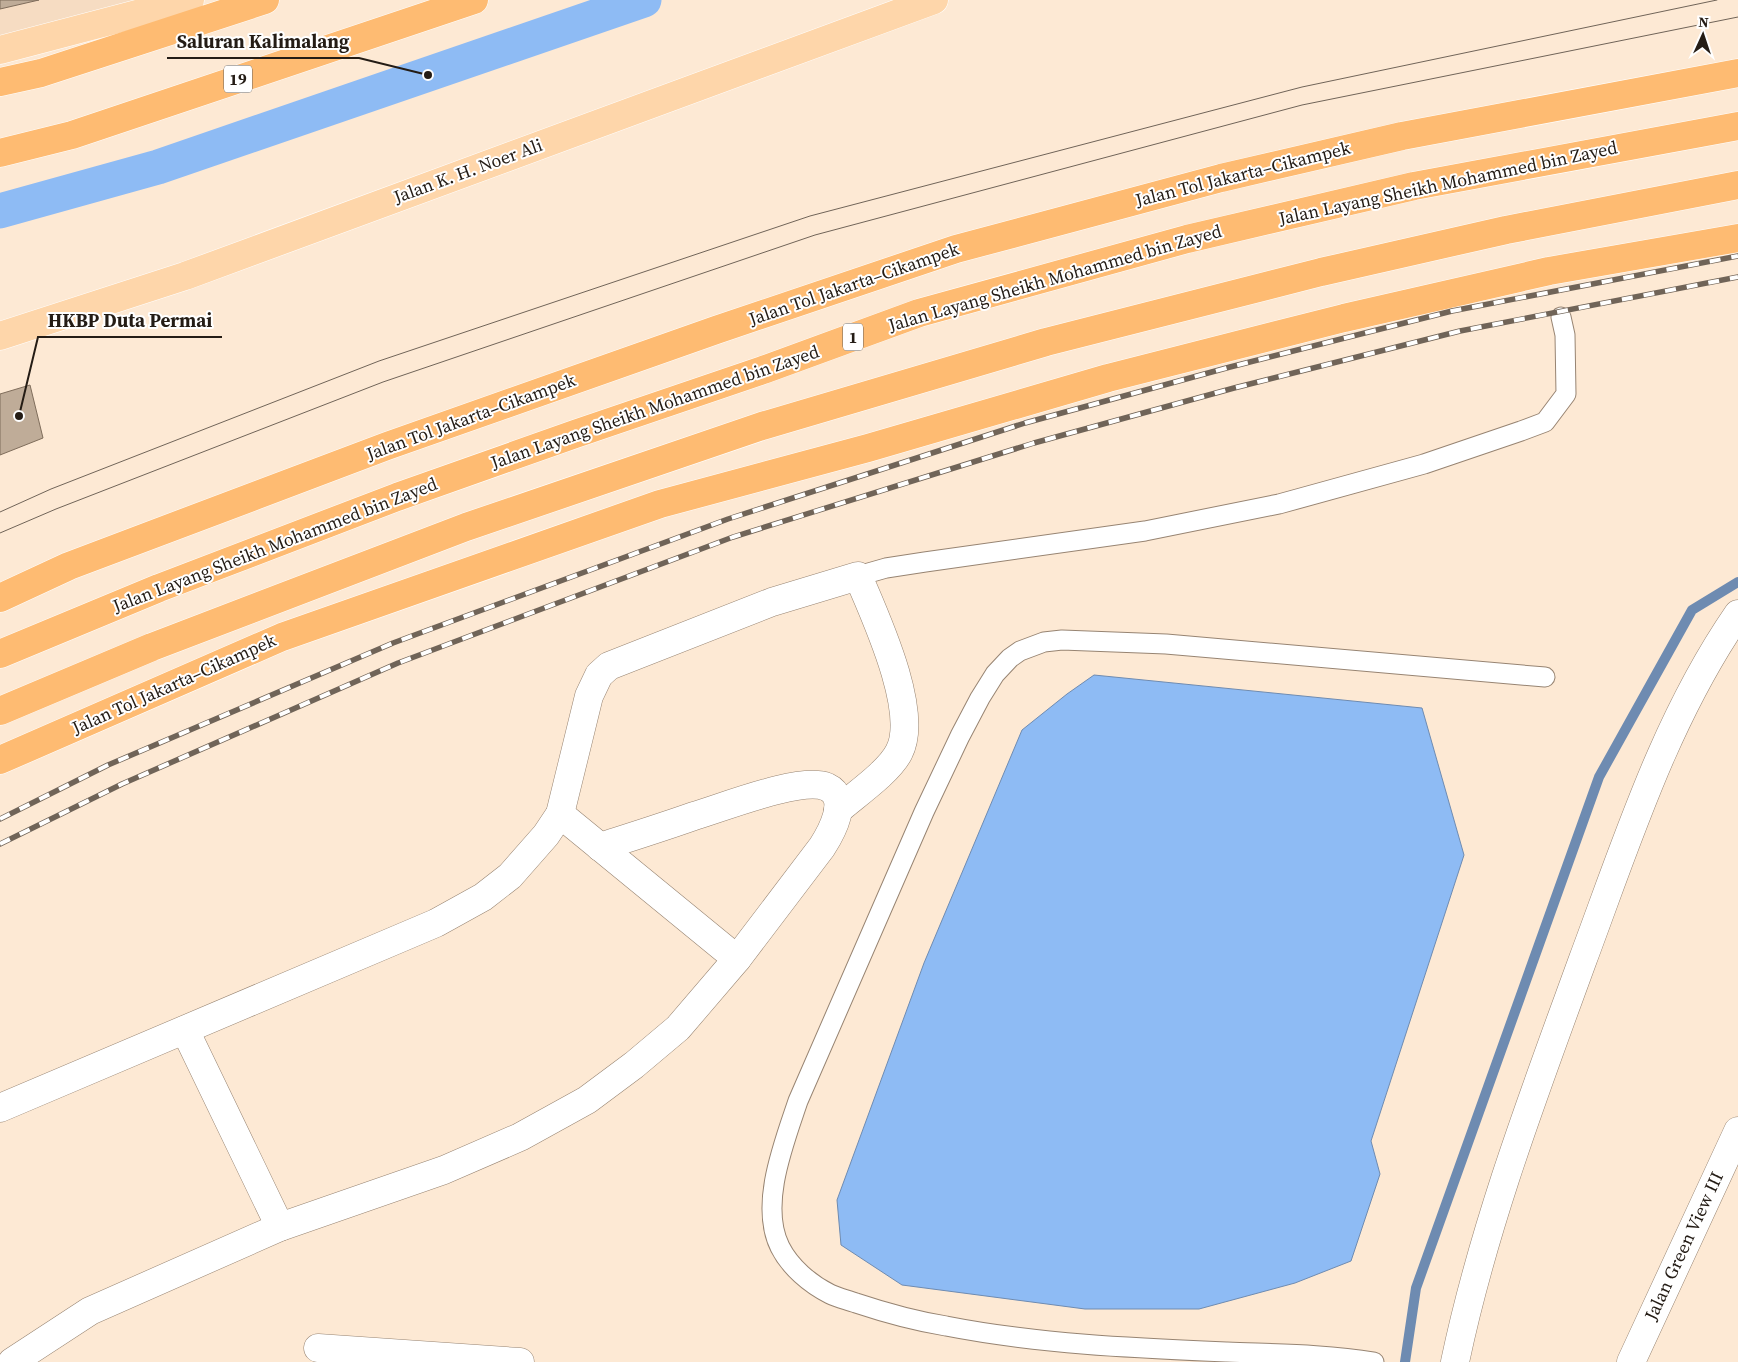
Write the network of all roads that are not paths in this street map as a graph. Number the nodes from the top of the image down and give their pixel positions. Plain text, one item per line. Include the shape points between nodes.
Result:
1 (190, 0) edge
2 (265, 0) edge
3 (474, 0) edge
4 (934, 0) edge
5 (0, 50) edge
6 (1738, 73) edge
7 (0, 82) edge
8 (1738, 126) edge
9 (0, 153) edge
10 (1738, 185) edge
11 (1738, 238) edge
12 (1561, 317) dead end
13 (0, 336) edge
14 (858, 576) junction
15 (0, 598) edge
16 (1738, 614) edge
17 (0, 654) edge
18 (1545, 677) dead end
19 (0, 711) edge
20 (0, 760) edge
21 (838, 810) junction
22 (560, 814) junction
23 (600, 847) junction
24 (737, 959) junction
25 (185, 1030) junction
26 (0, 1108) edge
27 (1738, 1131) edge
28 (280, 1227) junction
29 (318, 1348) dead end
30 (1371, 1361) edge
31 (12, 1362) edge
32 (520, 1362) edge
33 (1455, 1362) edge
34 (1631, 1362) edge

1 - 5 main road
2 - 7 highway via 40,74
3 - 9 highway, 19 via 72,135
4 - 13 main road, Jalan K. H. Noer Ali via 185,276
6 - 15 highway, Jalan Tol Jakarta–Cikampek via 1402,136 1221,178 956,249 706,333 388,446 69,566
8 - 17 highway, Jalan Layang Sheikh Mohammed bin Zayed / 1 via 1414,186 1187,239 919,313 397,497 159,588
10 - 19 highway via 1506,230 1322,272 1046,342 772,423 466,527 152,647
11 - 20 highway, Jalan Tol Jakarta–Cikampek via 1550,271 1344,318 1108,378 660,504 282,637
12 - 14 lane via 1565,335 1566,394 1545,422 1522,431 1424,464 1279,504 1145,531 886,568
14 - 21 street via 898,681 905,729 902,746 894,760
14 - 22 street via 772,602 609,666 599,675 589,696
16 - 33 street via 1707,665 1665,747 1628,838 1504,1186 1466,1313
18 - 30 lane via 1166,644 1062,640 1020,651 995,674 980,698 936,787 798,1101 784,1143 771,1206 774,1228 791,1265 831,1294 922,1322 1029,1339
21 - 23 street via 833,791 826,786 808,785 774,791
21 - 24 street via 831,833 822,847
22 - 23 street
22 - 25 street via 510,876 483,897 436,922
23 - 24 street
24 - 28 street via 678,1028 587,1100 520,1137 444,1170
25 - 26 street
25 - 28 street
27 - 34 street, Jalan Green View III
28 - 31 street via 90,1312
29 - 32 street

